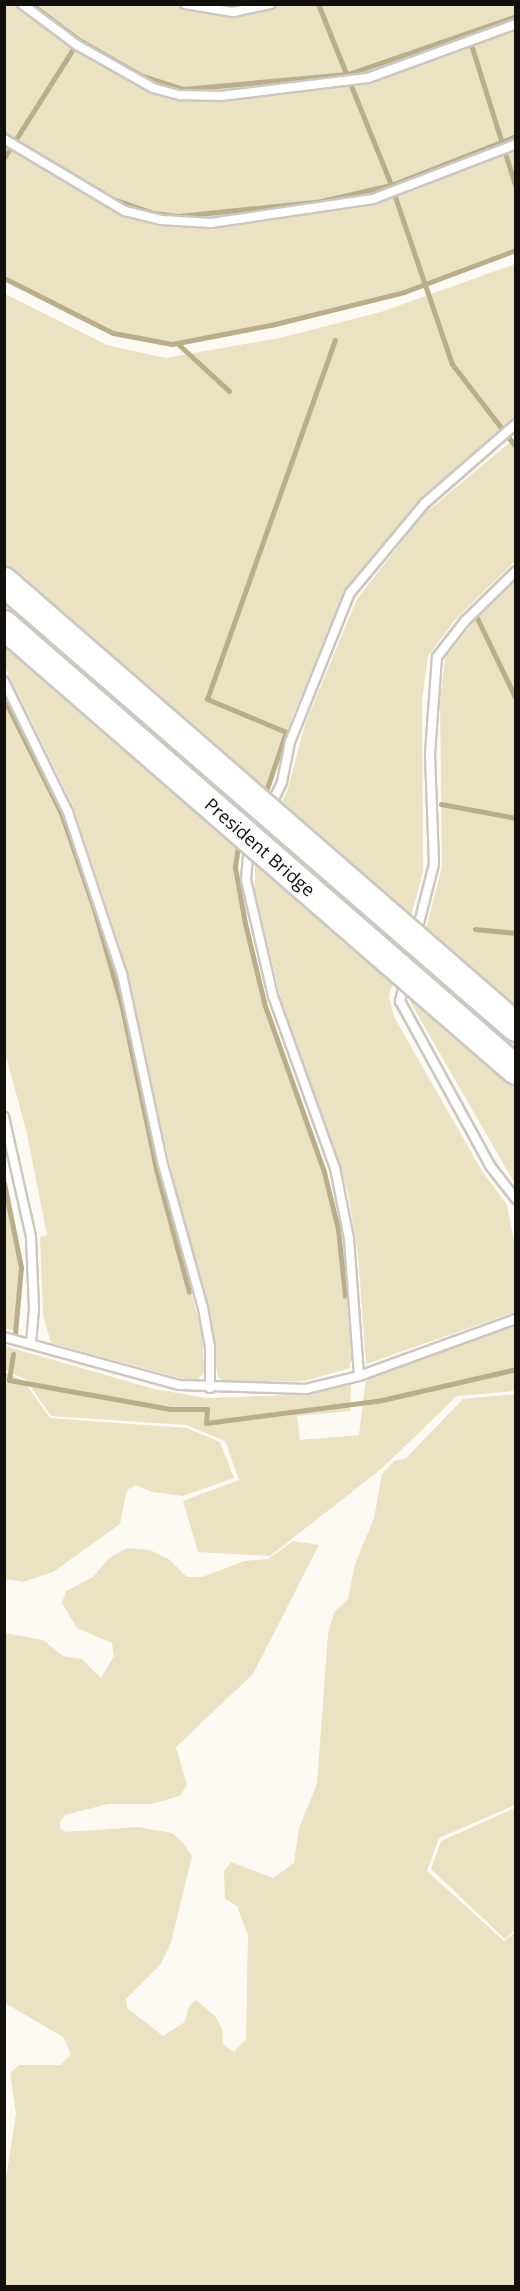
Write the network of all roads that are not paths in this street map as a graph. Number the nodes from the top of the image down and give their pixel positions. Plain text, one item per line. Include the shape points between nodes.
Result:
1 (22, 4) edge
2 (185, 4) edge
3 (270, 4) edge
4 (516, 24) edge
5 (4, 139) edge
6 (516, 144) edge
7 (516, 424) edge
8 (516, 571) edge
9 (4, 582) edge
10 (4, 625) edge
11 (4, 681) edge
12 (262, 820) dead end
13 (258, 828) dead end
14 (411, 955) dead end
15 (408, 966) dead end
16 (516, 1027) edge
17 (516, 1070) edge
18 (4, 1117) edge
19 (516, 1199) edge
20 (516, 1319) edge
21 (4, 1337) edge
22 (31, 1344) junction
23 (359, 1376) junction
24 (210, 1388) junction

1 - 4 lane via 87,50 153,88 180,95 220,96 368,78
2 - 3 lane via 233,12
5 - 6 lane via 125,211 160,220 211,223 373,199
7 - 12 lane via 425,503 350,593 290,742 282,782
8 - 14 lane via 465,621 444,646 434,668 430,754 434,864
9 - 16 highway, President Bridge, bridge
10 - 17 highway, President Bridge, bridge
11 - 24 lane via 68,812 122,974 162,1161 203,1308 210,1346
13 - 23 lane via 246,854 246,880 273,996 334,1168 349,1239
15 - 19 lane via 400,1001 491,1167
18 - 22 lane via 31,1237
20 - 23 lane
21 - 22 lane
22 - 24 lane via 180,1385
23 - 24 lane via 306,1389

